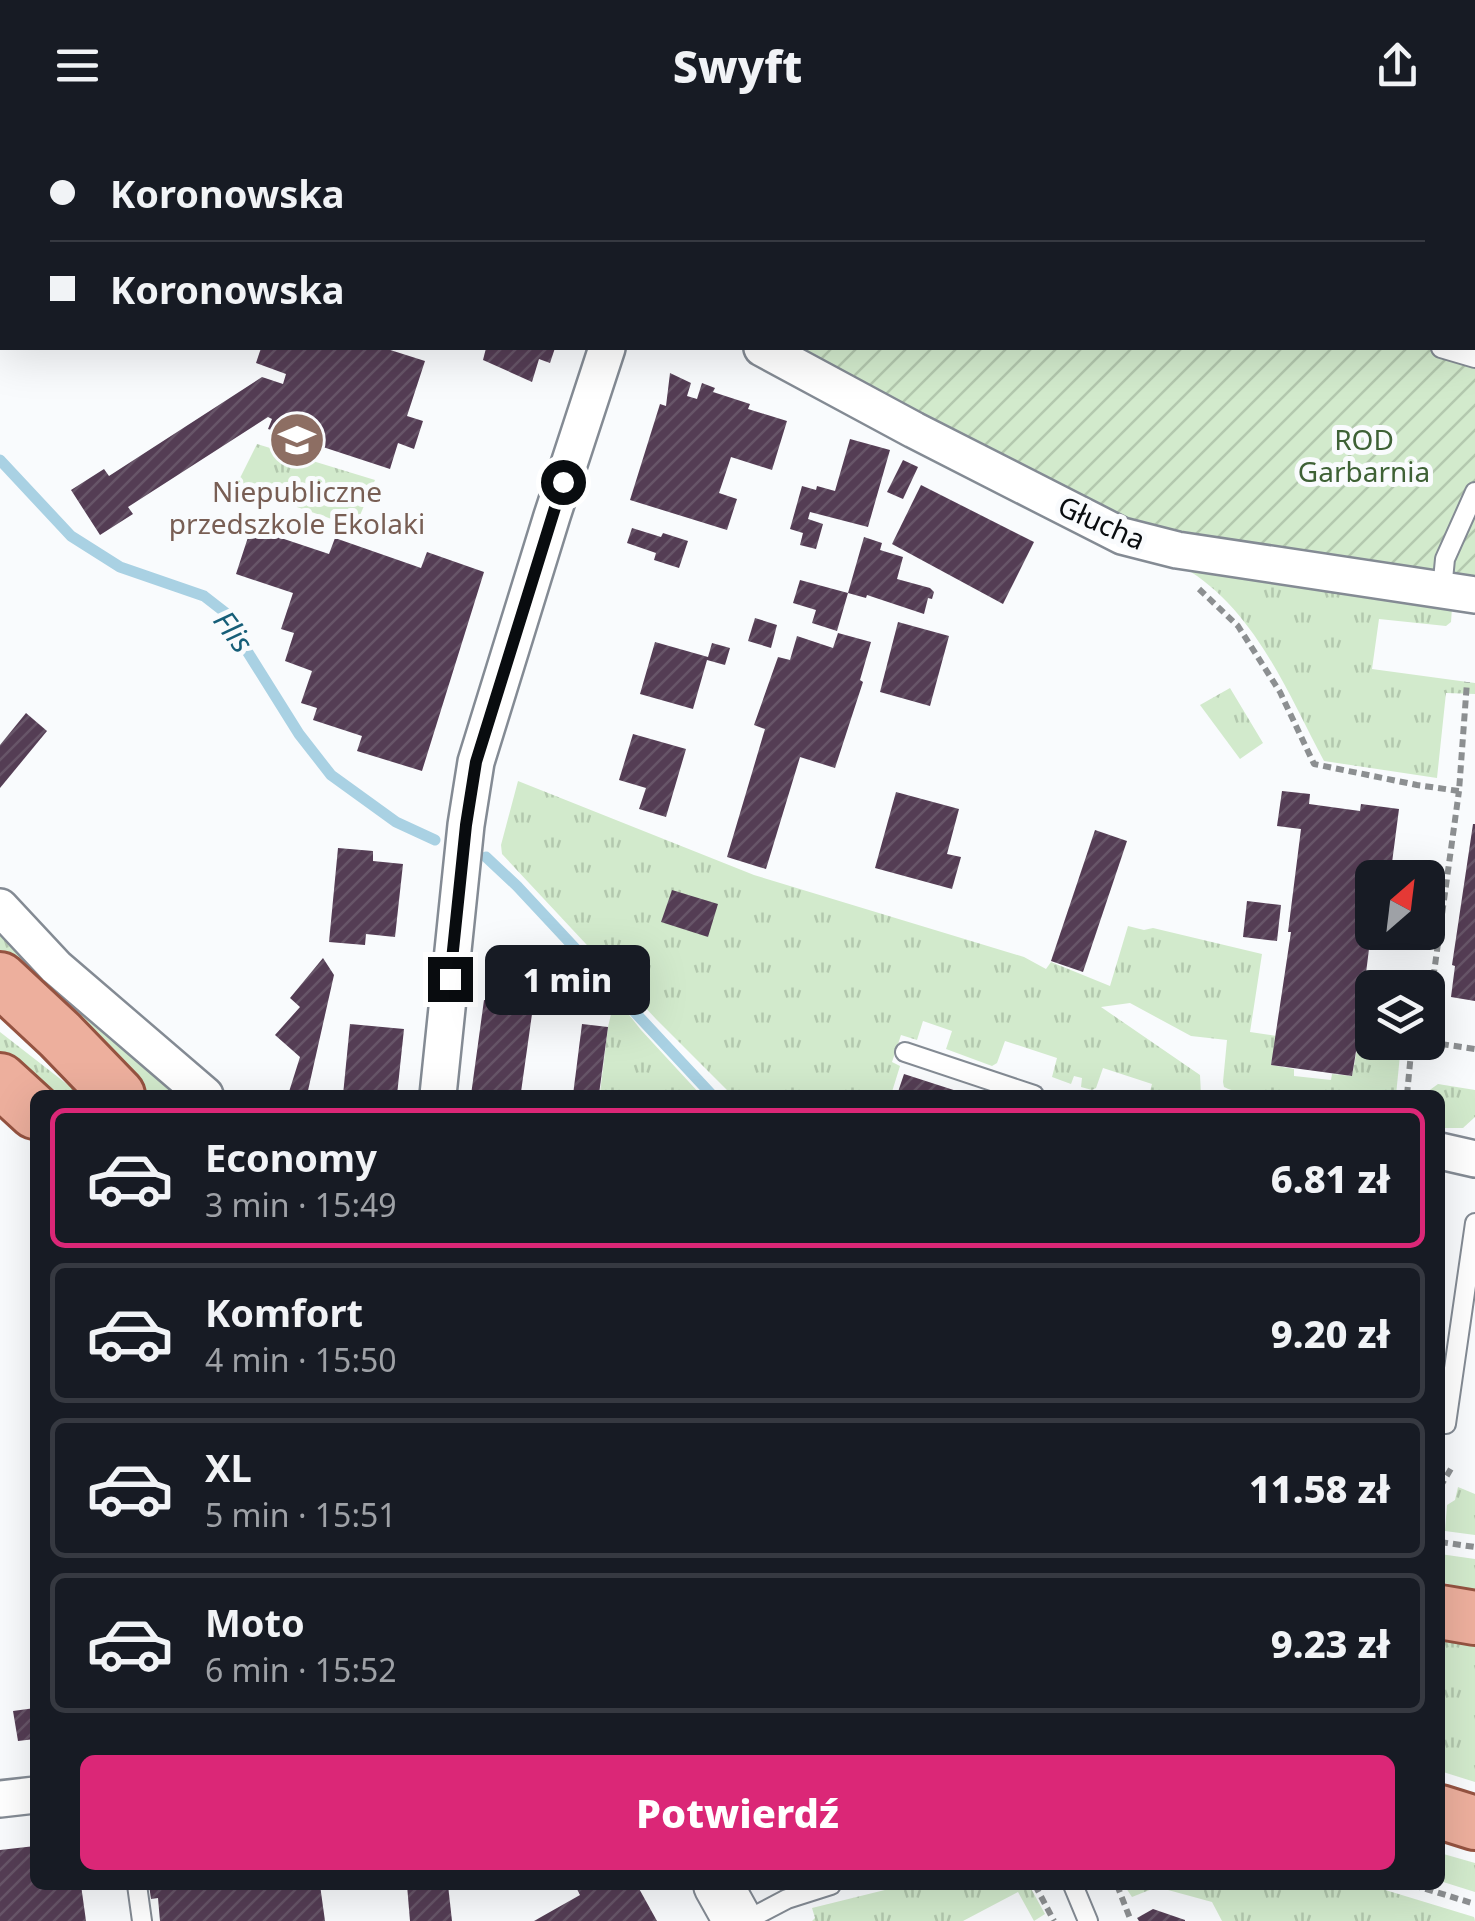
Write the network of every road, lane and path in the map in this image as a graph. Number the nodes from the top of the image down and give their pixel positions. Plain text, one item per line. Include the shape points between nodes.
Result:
1 (606, 350) edge
2 (766, 350) edge
3 (1448, 350) edge
4 (1475, 358) edge
5 (1475, 492) edge
6 (1189, 578) dead end
7 (1459, 593) edge
8 (1467, 682) dead end
9 (1458, 790) junction
10 (0, 907) edge
11 (1434, 970) edge
12 (0, 979) edge
13 (1445, 1044) edge
14 (1475, 1048) edge
15 (905, 1052) dead end
16 (1410, 1060) edge
17 (0, 1080) edge
18 (113, 1090) edge
19 (199, 1090) edge
20 (439, 1090) edge
21 (1013, 1090) edge
22 (1407, 1090) edge
23 (30, 1107) edge
24 (1445, 1152) edge
25 (1475, 1159) edge
26 (1475, 1223) edge
27 (1446, 1424) dead end
28 (1452, 1467) dead end
29 (1445, 1479) edge
30 (1445, 1543) edge
31 (1475, 1548) edge
32 (1445, 1613) edge
33 (1475, 1618) edge
34 (30, 1796) edge
35 (0, 1799) edge
36 (1445, 1814) edge
37 (1475, 1823) edge
38 (138, 1890) edge
39 (721, 1890) edge
40 (815, 1890) edge
41 (1037, 1890) edge
42 (1076, 1890) edge
43 (1119, 1890) edge
44 (1429, 1890) edge
45 (1475, 1904) edge
46 (1050, 1920) edge
47 (142, 1921) edge
48 (741, 1921) edge
49 (1088, 1921) edge
50 (1131, 1921) edge

1 - 20 street via 476,762
2 - 7 street, Głucha via 1122,536
3 - 4 lane
5 - 7 lane via 1445,558
6 - 9 path via 1238,626 1314,764
8 - 9 path
9 - 11 path
10 - 19 street via 56,967
12 - 18 main road
13 - 14 path
15 - 21 lane
16 - 22 path
17 - 23 main road
24 - 25 street
26 - 27 lane
28 - 29 path
30 - 31 path
32 - 33 main road
34 - 35 street
36 - 37 main road
38 - 47 lane
39 - 48 street
40 - 48 lane
41 - 46 path
42 - 49 lane
43 - 50 path
44 - 45 path

